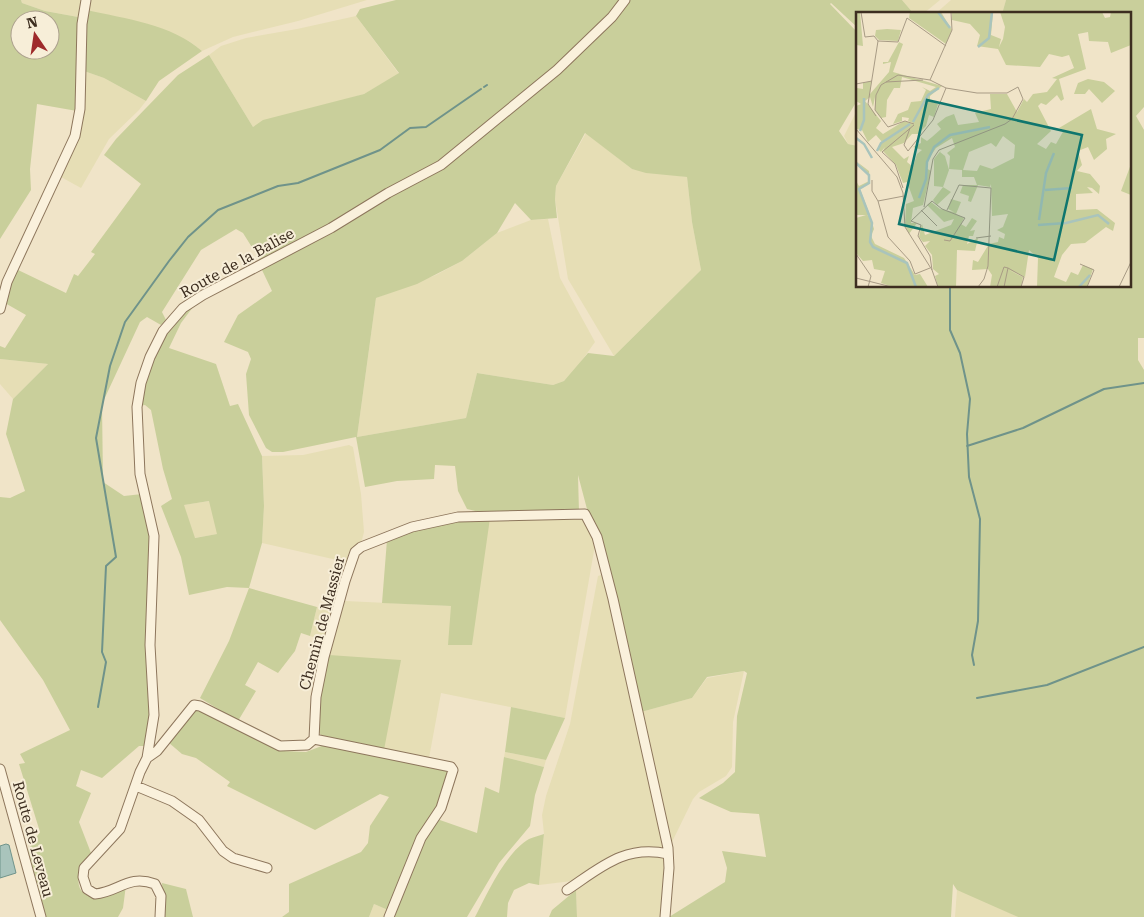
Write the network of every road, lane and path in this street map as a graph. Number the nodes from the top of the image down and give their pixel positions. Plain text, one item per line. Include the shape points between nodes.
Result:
1 (86, 0) edge
2 (625, 0) edge
3 (0, 309) edge
4 (314, 739) junction
5 (147, 758) junction
6 (0, 768) edge
7 (136, 786) junction
8 (668, 854) junction
9 (267, 868) dead end
10 (567, 890) dead end
11 (41, 917) edge
12 (160, 917) edge
13 (389, 917) edge
14 (665, 917) edge

1 - 3 street via 82,15 80,109 75,136 7,282
2 - 5 street, Route de la Balise via 612,17 557,70 441,165 331,228 203,295 183,308 163,331 141,383 137,407 140,474 154,536 150,645 154,714
4 - 5 street via 307,746 280,746 196,704 157,751
4 - 8 street, Chemin de Massier via 316,696 324,657 345,581 355,552 361,547 412,527 458,517 586,514 597,537 613,599
4 - 13 street via 427,760 453,770 442,808 421,838
5 - 7 street
6 - 11 street, Route de Leveau
7 - 9 street via 172,801 199,820 233,858
7 - 12 street via 120,829 104,850 86,865 83,877 87,889 95,894 128,881 155,884 161,896
8 - 10 street via 646,851 622,855
8 - 14 street, Chemin de Massier

